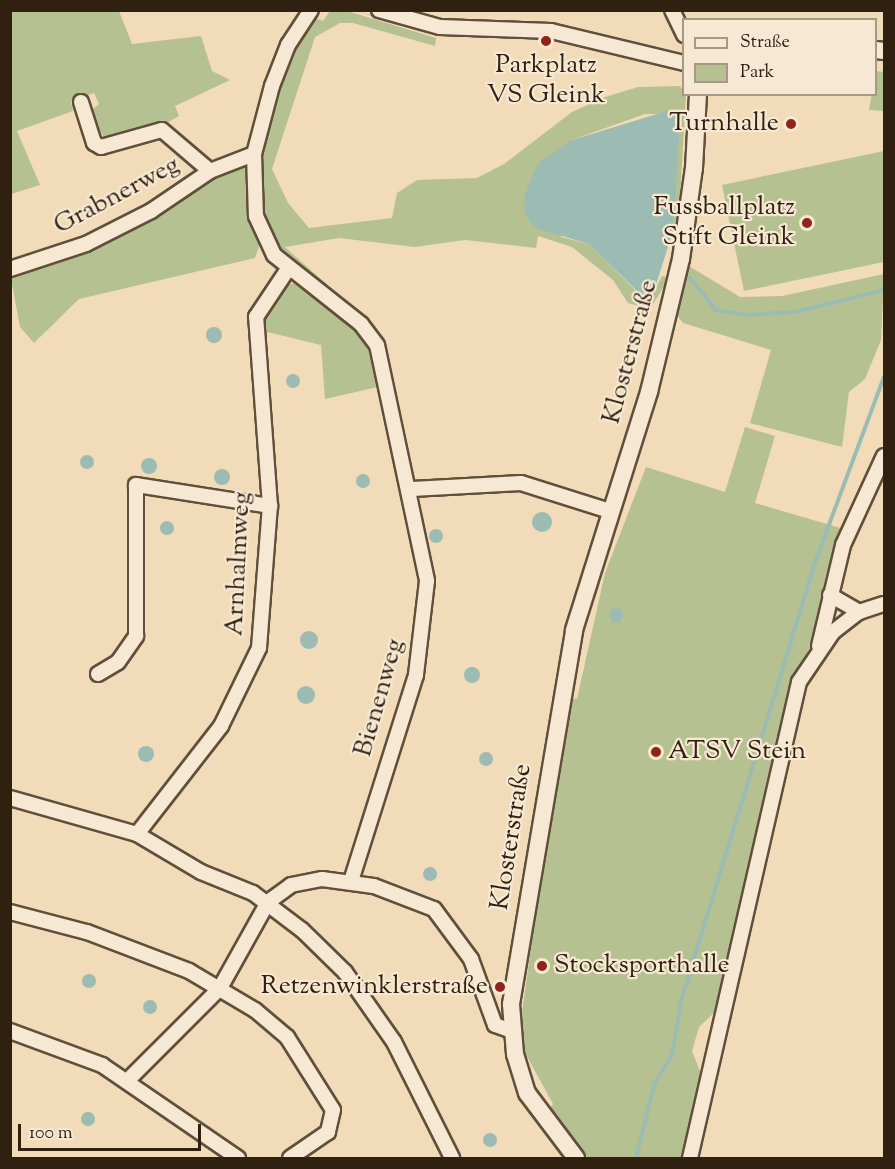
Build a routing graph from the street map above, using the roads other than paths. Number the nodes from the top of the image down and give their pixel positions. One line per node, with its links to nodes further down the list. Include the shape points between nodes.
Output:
1 (311, 10): 8 (street, via 272,86)
2 (379, 10): 5 (street, via 440,27 551,31)
3 (672, 10): 4 (street)
4 (682, 31)
5 (682, 63)
6 (698, 96): 15 (street, Klosterstraße, via 694,168 681,259 654,373)
7 (81, 102): 9 (street, Grabnerweg, via 94,143 102,147 162,130)
8 (254, 154): 9 (street, Grabnerweg); 11 (street, Bienenweg, via 253,198 260,230)
9 (210, 171): 10 (street, Grabnerweg, via 123,226 68,252)
10 (10, 269)
11 (288, 269): 13 (street, Bienenweg, via 354,318 377,345); 14 (street, Arnhalmweg, via 256,317)
12 (885, 456): 16 (street, via 849,530)
13 (412, 489): 15 (street, via 521,483); 23 (street, Bienenweg, via 427,581 421,656)
14 (270, 506): 20 (street, via 136,485 136,636 118,662); 22 (street, Arnhalmweg, via 260,648 247,680 220,726)
15 (610, 511): 28 (street, Klosterstraße, via 569,652 516,971)
16 (830, 595): 18 (street); 19 (street)
17 (885, 604): 18 (street)
18 (859, 612): 19 (street)
19 (819, 646): 34 (street, via 799,682)
20 (98, 674)
21 (10, 798): 22 (street)
22 (137, 834): 24 (street, via 201,872)
23 (351, 881): 24 (street, via 306,881 279,891); 28 (street, via 408,895 434,909 471,959 495,1025)
24 (268, 902): 26 (street); 32 (street, via 330,954 373,1010 414,1075)
25 (10, 912): 26 (street, via 136,949)
26 (220, 987): 29 (street); 31 (street, via 286,1037 333,1110 328,1132)
27 (10, 1031): 29 (street)
28 (512, 1031): 33 (street, Klosterstraße, via 527,1093)
29 (128, 1080): 30 (street)
30 (238, 1158)
31 (290, 1158)
32 (452, 1158)
33 (576, 1158)
34 (690, 1158)

